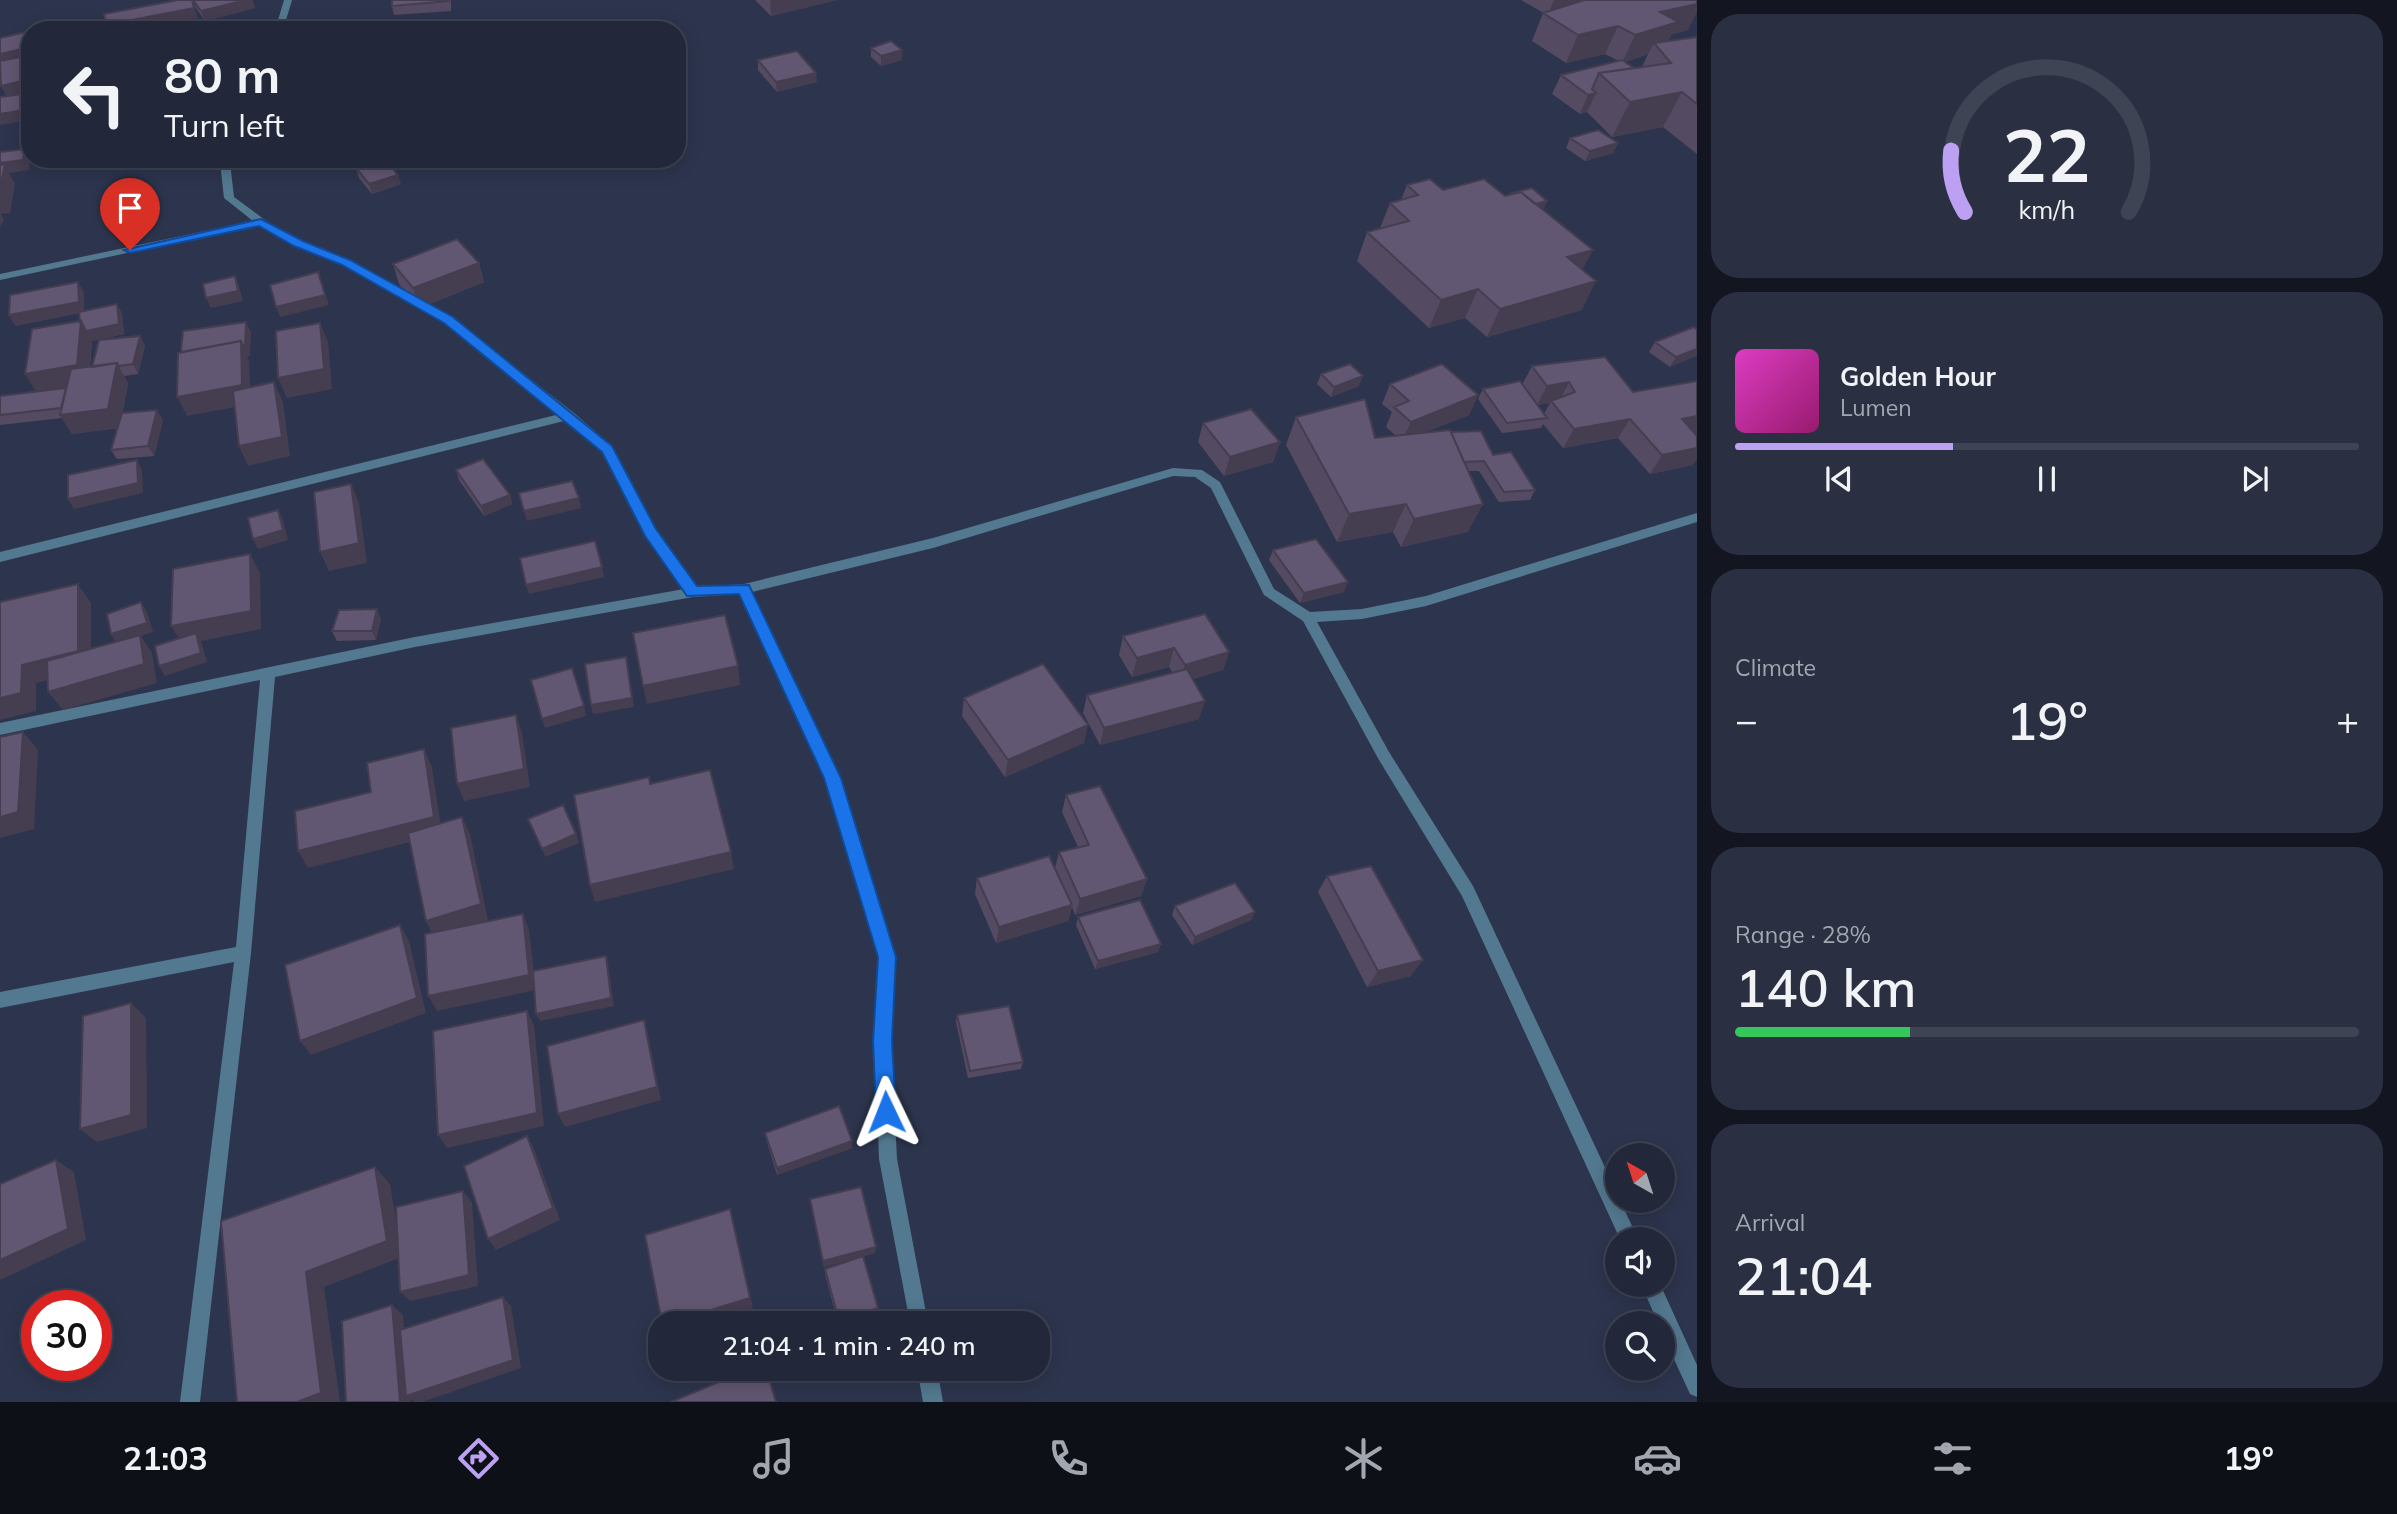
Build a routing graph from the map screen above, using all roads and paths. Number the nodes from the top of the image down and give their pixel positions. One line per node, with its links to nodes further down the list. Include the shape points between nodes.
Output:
1 (288, 0): 2 (street)
2 (282, 21)
3 (227, 168): 4 (street, via 229,198)
4 (261, 222): 5 (street); 6 (street, via 448,320)
5 (0, 277)
6 (570, 416): 8 (street); 10 (street, via 608,449 650,532)
7 (1697, 517): 11 (street, via 1426,601 1362,614)
8 (0, 556)
9 (744, 589): 10 (street); 11 (street, via 933,543 1173,471 1198,473 1216,485 1269,592); 18 (street, via 832,778 887,957 883,1041 888,1159)
10 (693, 592): 12 (street)
11 (1308, 617): 16 (street, via 1384,756 1468,891)
12 (268, 673): 13 (street); 14 (street)
13 (0, 729)
14 (243, 953): 15 (street); 21 (street)
15 (0, 1000)
16 (1623, 1227)
17 (1656, 1297): 20 (street)
18 (917, 1311)
19 (929, 1381): 22 (street)
20 (1697, 1387)
21 (190, 1402)
22 (933, 1402)

